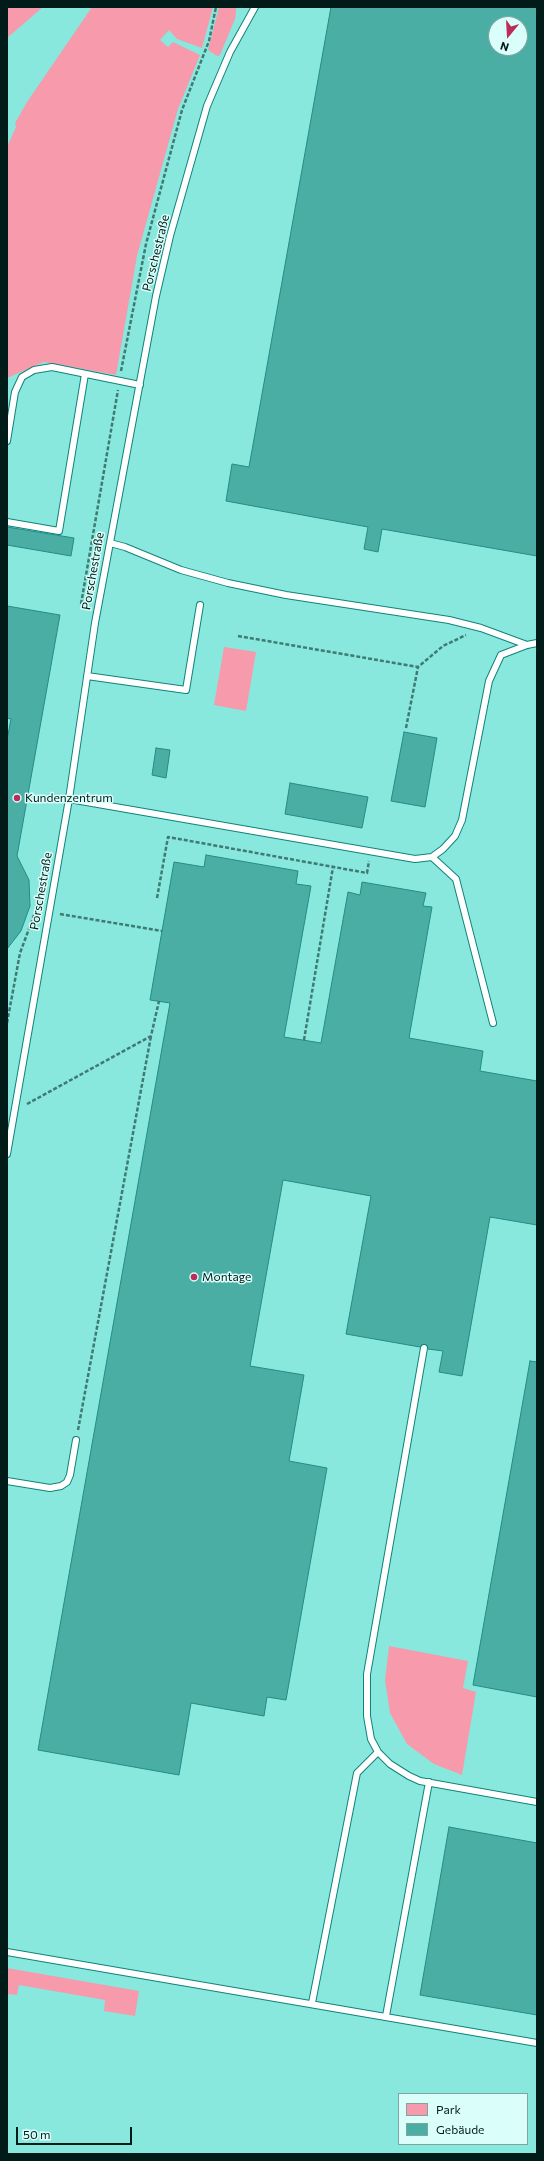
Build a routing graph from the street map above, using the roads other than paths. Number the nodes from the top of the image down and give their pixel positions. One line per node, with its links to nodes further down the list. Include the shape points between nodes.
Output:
1 (255, 7): 3 (lane, Porschestraße, via 230,52 207,106 156,296)
2 (85, 374): 3 (lane); 4 (lane, via 52,367 34,370 22,377 15,392); 5 (lane, via 59,532)
3 (140, 385): 6 (lane, Porschestraße)
4 (7, 441)
5 (7, 522)
6 (110, 543): 9 (lane, via 181,570 228,583 286,595 449,620 481,628); 10 (lane, Porschestraße)
7 (200, 604): 10 (lane, via 186,690)
8 (537, 643): 9 (lane)
9 (527, 645): 12 (lane, via 501,655 489,681 462,820 455,836)
10 (88, 676): 11 (lane, Porschestraße)
11 (68, 799): 12 (lane, via 415,859); 14 (lane, Porschestraße)
12 (432, 857): 13 (lane, via 456,878)
13 (493, 1023)
14 (7, 1154)
15 (424, 1348): 18 (lane, via 367,1674 367,1716 371,1739)
16 (76, 1440): 17 (lane, via 70,1475 67,1482 61,1486 50,1488)
17 (7, 1481)
18 (378, 1752): 19 (lane, via 390,1764 409,1776); 22 (lane, via 357,1773)
19 (429, 1782): 20 (lane); 23 (lane)
20 (537, 1802)
21 (7, 1952): 22 (lane)
22 (312, 2003): 23 (lane)
23 (386, 2016): 24 (lane)
24 (537, 2043)

